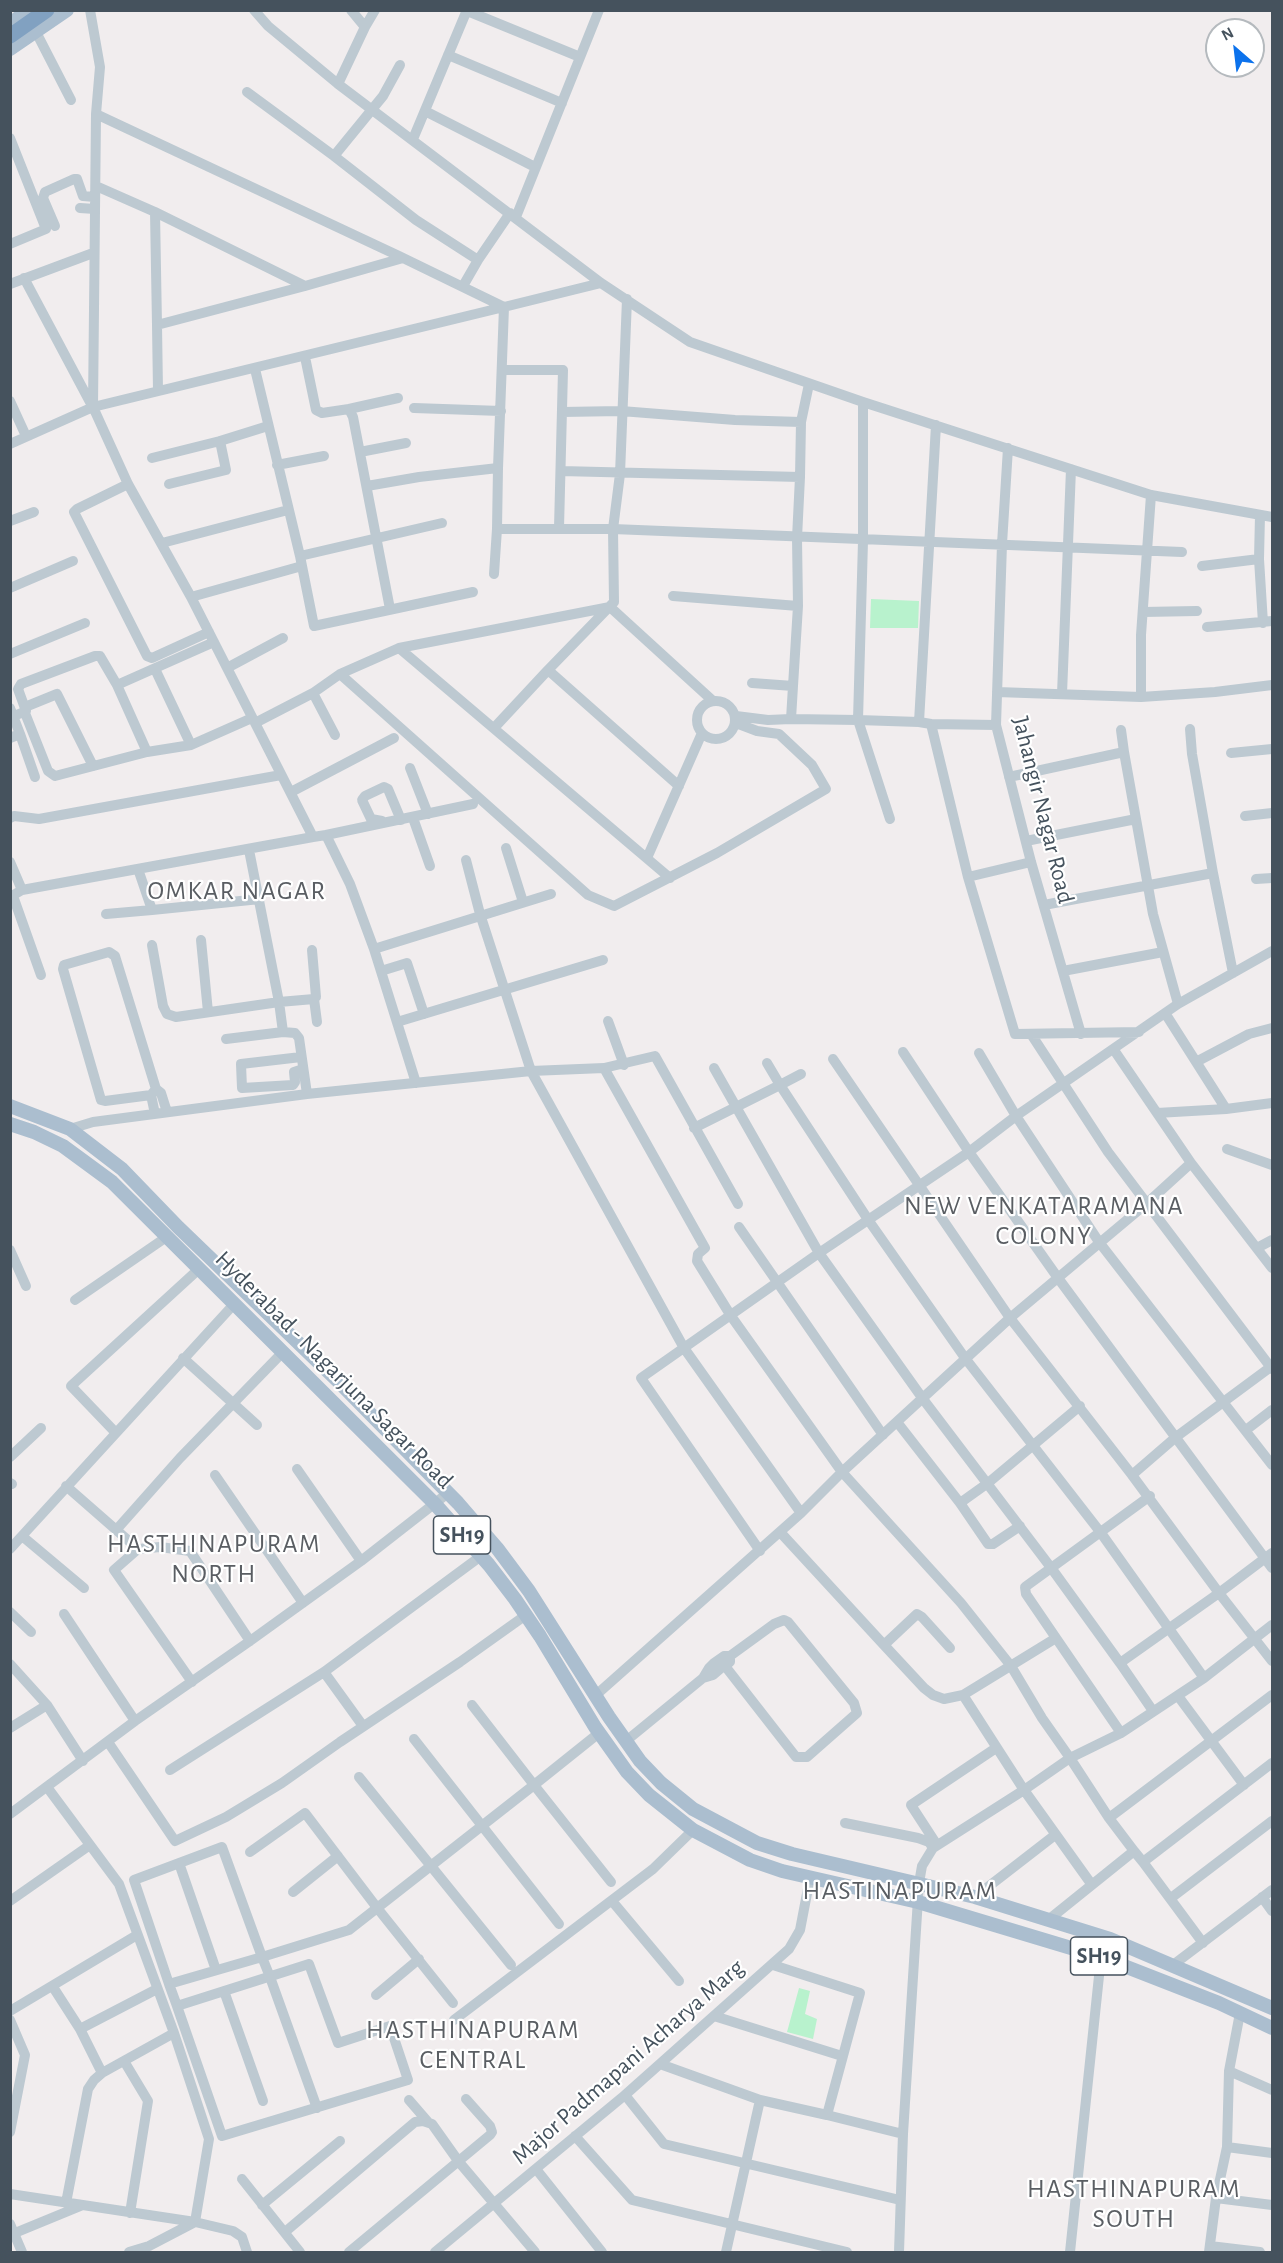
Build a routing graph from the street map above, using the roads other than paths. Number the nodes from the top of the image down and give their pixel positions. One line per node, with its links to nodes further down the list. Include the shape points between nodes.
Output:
1 (29, 10): 10 (main road)
2 (47, 10): 13 (highway)
3 (67, 10): 12 (main road)
4 (90, 10): 24 (street, via 100,67)
5 (254, 10): 18 (street)
6 (351, 10): 11 (street)
7 (375, 10): 11 (street)
8 (599, 10): 16 (street)
9 (466, 11): 15 (street); 16 (street)
10 (10, 24)
11 (365, 27): 18 (street)
12 (36, 32): 14 (main road); 20 (street)
13 (10, 36)
14 (10, 49)
15 (448, 55): 21 (street); 23 (street)
16 (580, 57): 21 (street)
17 (400, 65): 22 (street, via 384,96)
18 (338, 84): 22 (street)
19 (247, 92): 27 (street)
20 (71, 100)
21 (562, 103): 28 (street)
22 (371, 109): 25 (street); 27 (street)
23 (425, 111): 25 (street); 28 (street, via 444,126)
24 (96, 114): 29 (street); 37 (street)
25 (413, 139): 33 (street)
26 (11, 143): 35 (street, via 46,229)
27 (334, 156): 38 (street, via 416,220)
28 (536, 167): 33 (street)
29 (96, 191): 31 (street); 32 (street); 34 (street, via 82,196 74,179 45,192)
30 (80, 208): 31 (street)
31 (95, 208): 36 (street)
32 (155, 212): 42 (street); 46 (street)
33 (513, 215): 38 (street); 40 (street)
34 (55, 226)
35 (10, 244)
36 (93, 253): 39 (street); 55 (street)
37 (403, 258): 42 (street); 43 (street)
38 (478, 260): 43 (street)
39 (24, 278): 41 (street); 55 (street)
40 (601, 283): 44 (street); 45 (street)
41 (10, 284)
42 (305, 286): 46 (street)
43 (463, 286): 45 (street)
44 (627, 299): 50 (street, via 690,342); 59 (street)
45 (504, 307): 47 (street); 49 (street)
46 (157, 325): 51 (street)
47 (305, 357): 48 (street); 57 (street, via 316,410 322,413)
48 (255, 369): 51 (street); 63 (street)
49 (502, 370): 58 (street); 60 (street, via 563,370)
50 (809, 384): 54 (street); 61 (street)
51 (158, 391): 55 (street)
52 (398, 398): 57 (street)
53 (10, 401): 64 (street)
54 (863, 402): 62 (street); 93 (street)
55 (93, 407): 64 (street); 78 (street)
56 (414, 408): 58 (street)
57 (349, 409): 69 (street)
58 (501, 411): 73 (street)
59 (621, 411): 60 (street); 61 (street); 76 (street)
60 (562, 412): 75 (street)
61 (801, 422): 77 (street)
62 (936, 425): 68 (street); 95 (street)
63 (268, 426): 65 (street); 72 (street)
64 (26, 436): 67 (street)
65 (220, 441): 71 (street); 79 (street, via 226,470)
66 (406, 443): 69 (street)
67 (10, 444)
68 (1008, 448): 74 (street); 96 (street, Jahangir Nagar Road)
69 (360, 452): 80 (street)
70 (324, 456): 72 (street)
71 (152, 458)
72 (277, 465): 82 (street)
73 (498, 468): 80 (street); 89 (street)
74 (1071, 469): 81 (street); 97 (street)
75 (561, 471): 76 (street); 88 (street)
76 (620, 474): 77 (street); 90 (street)
77 (800, 477): 92 (street)
78 (128, 484): 94 (street); 117 (street, via 74,512 147,656 152,658)
79 (169, 484)
80 (367, 486): 91 (street)
81 (1151, 495): 84 (street); 98 (street)
82 (288, 510): 94 (street); 102 (street)
83 (34, 512): 86 (street)
84 (1260, 515): 85 (street); 100 (street)
85 (1272, 517)
86 (10, 521)
87 (442, 522): 91 (street)
88 (560, 528): 89 (street); 90 (street)
89 (497, 529): 104 (street)
90 (613, 529): 92 (street); 110 (street, via 614,602)
91 (377, 537): 102 (street); 111 (street)
92 (797, 538): 93 (street); 109 (street)
93 (863, 541): 95 (street); 137 (street)
94 (162, 543): 108 (street)
95 (929, 543): 96 (street); 139 (street)
96 (1002, 544): 97 (street); 129 (street, Jahangir Nagar Road)
97 (1068, 547): 98 (street); 131 (street)
98 (1147, 550): 99 (street); 113 (street)
99 (1182, 552)
100 (1259, 559): 103 (street); 115 (street)
101 (73, 561): 105 (street)
102 (301, 561): 108 (street); 111 (street, via 314,626)
103 (1202, 566)
104 (494, 574)
105 (10, 588)
106 (474, 592): 111 (street)
107 (673, 596): 109 (street)
108 (191, 597): 117 (street)
109 (798, 606): 128 (street)
110 (610, 607): 119 (street); 123 (street); 133 (street)
111 (390, 609)
112 (1197, 611): 113 (street)
113 (1143, 612): 132 (street)
114 (85, 622): 120 (street)
115 (1268, 622): 116 (street)
116 (1207, 627)
117 (212, 637): 121 (street); 122 (street, via 199,649)
118 (283, 638): 121 (street)
119 (399, 648): 124 (street); 142 (street)
120 (10, 654)
121 (228, 668): 138 (street)
122 (155, 669): 126 (street); 149 (street)
123 (548, 670): 142 (street); 159 (street)
124 (340, 674): 130 (street); 184 (street, via 588,895 614,906)
125 (752, 683): 128 (street)
126 (117, 685): 134 (street, via 100,656 95,656 21,684); 151 (street)
127 (1272, 685): 132 (street)
128 (793, 686): 136 (street)
129 (997, 692): 131 (street); 141 (street, Jahangir Nagar Road)
130 (313, 693): 138 (street); 146 (street)
131 (1062, 694): 132 (street)
132 (1141, 697)
133 (713, 701): 135 (street, via 725,702); 145 (street, via 699,711 697,723)
134 (20, 711): 147 (street); 154 (street, via 51,774); 154 (street, via 57,694)
135 (736, 719): 136 (street); 145 (street, via 730,734 719,739); 184 (street, via 757,731 779,734 812,765 826,789)
136 (792, 719): 137 (street)
137 (858, 720): 139 (street); 167 (street)
138 (254, 721): 149 (street); 156 (street)
139 (919, 722): 140 (street)
140 (931, 724): 141 (street); 183 (street)
141 (996, 725): 158 (street, Jahangir Nagar Road)
142 (494, 728): 176 (street)
143 (1190, 729): 182 (street)
144 (1121, 730): 152 (street)
145 (702, 734): 159 (street)
146 (335, 735)
147 (15, 736): 157 (street)
148 (394, 738): 160 (street)
149 (191, 745): 151 (street)
150 (1272, 749): 153 (street)
151 (147, 752): 154 (street)
152 (1124, 752): 158 (street); 168 (street)
153 (1231, 753)
154 (93, 766)
155 (410, 768): 163 (street)
156 (281, 775): 160 (street); 165 (street, via 39,819)
157 (35, 777)
158 (1009, 777): 173 (street, Jahangir Nagar Road)
159 (679, 786): 176 (street)
160 (291, 792): 172 (street)
161 (473, 804): 163 (street)
162 (1272, 813): 164 (street)
163 (428, 814): 166 (street)
164 (1245, 816)
165 (10, 818)
166 (413, 818): 169 (street); 180 (street)
167 (890, 819)
168 (1136, 819): 173 (street); 187 (street)
169 (400, 820): 170 (street); 170 (street, via 384,787 362,800 370,819 381,819)
170 (382, 824): 171 (street)
171 (326, 835): 172 (street); 199 (street, via 350,884)
172 (313, 837): 175 (street)
173 (1026, 841): 179 (street, Jahangir Nagar Road)
174 (506, 848): 191 (street)
175 (249, 849): 181 (street); 190 (street)
176 (647, 858): 184 (street)
177 (466, 860): 195 (street)
178 (10, 862): 188 (street)
179 (1031, 862): 183 (street); 192 (street, Jahangir Nagar Road)
180 (430, 866)
181 (138, 869): 188 (street); 193 (street)
182 (1213, 873): 187 (street); 205 (street)
183 (968, 877): 221 (street, via 1015,1034)
184 (670, 878)
185 (1272, 878): 186 (street)
186 (1256, 879)
187 (1148, 886): 192 (street); 201 (street)
188 (15, 894): 206 (street)
189 (551, 894): 191 (street)
190 (260, 899): 193 (street); 209 (street)
191 (523, 902): 195 (street)
192 (1044, 905): 204 (street, Jahangir Nagar Road)
193 (152, 910): 194 (street)
194 (106, 914)
195 (480, 915): 199 (street); 207 (street)
196 (201, 940): 212 (street)
197 (152, 945): 212 (street, via 167,1014 176,1017)
198 (312, 950): 208 (street)
199 (374, 950): 203 (street)
200 (1272, 951): 205 (street)
201 (1163, 952): 204 (street); 211 (street)
202 (603, 960): 207 (street)
203 (384, 970): 210 (street); 214 (street, via 407,963); 217 (street)
204 (1063, 971): 222 (street, Jahangir Nagar Road)
205 (1233, 973): 211 (street)
206 (41, 975)
207 (506, 990): 214 (street); 235 (street)
208 (314, 999): 209 (street); 216 (street)
209 (279, 1002): 212 (street); 219 (street)
210 (397, 1002)
211 (1178, 1004): 213 (street)
212 (208, 1012)
213 (1165, 1013): 220 (street); 229 (street)
214 (424, 1014): 217 (street)
215 (608, 1021): 231 (street)
216 (317, 1022)
217 (397, 1022): 237 (street)
218 (1272, 1028): 229 (street, via 1249,1034)
219 (283, 1032): 223 (street); 227 (street, via 297,1035)
220 (1139, 1032): 222 (street); 224 (street)
221 (1031, 1034): 222 (street); 238 (street)
222 (1081, 1034)
223 (226, 1039)
224 (1114, 1050): 238 (street); 247 (street)
225 (903, 1052): 254 (street)
226 (979, 1053): 249 (street)
227 (301, 1057): 234 (street); 234 (street, via 241,1064 242,1089 293,1084 294,1072)
228 (833, 1059): 257 (street)
229 (1196, 1062): 245 (street)
230 (767, 1063): 239 (street)
231 (624, 1065): 232 (street); 251 (street, via 657,1057)
232 (604, 1068): 235 (street); 275 (street, via 705,1248 697,1261)
233 (714, 1068): 244 (street)
234 (303, 1070): 241 (street)
235 (531, 1071): 237 (street); 277 (street)
236 (801, 1074): 239 (street)
237 (416, 1083): 241 (street)
238 (1062, 1084): 249 (street); 259 (street)
239 (780, 1085): 244 (street); 260 (street)
240 (153, 1092): 240 (street, via 115,956 109,952 66,964 63,969 101,1100); 246 (street, via 162,1093); 248 (street)
241 (307, 1094): 246 (street)
242 (1272, 1103): 245 (street)
243 (10, 1106): 252 (main road, Hyderabad - Nagarjuna Sagar Road / SH19)
244 (735, 1106): 251 (street); 267 (street)
245 (1226, 1109): 247 (street)
246 (167, 1112): 248 (street)
247 (1157, 1113): 255 (street)
248 (155, 1114): 252 (street)
249 (1016, 1116): 254 (street); 264 (street)
250 (14, 1128): 262 (main road, Hyderabad - Nagarjuna Sagar Road / SH19, via 63,1146 80,1157)
251 (694, 1128): 258 (street)
252 (70, 1129): 303 (main road, Hyderabad - Nagarjuna Sagar Road / SH19, via 122,1169)
253 (1227, 1149): 256 (street)
254 (969, 1152): 257 (street); 270 (street)
255 (1191, 1163): 259 (street); 265 (street)
256 (1272, 1165)
257 (918, 1186): 260 (street); 276 (street)
258 (738, 1204)
259 (1146, 1204): 264 (street); 281 (street)
260 (869, 1221): 267 (street); 280 (street)
261 (739, 1227): 271 (street)
262 (168, 1236): 268 (main road, Hyderabad - Nagarjuna Sagar Road / SH19); 273 (street)
263 (1272, 1240): 265 (street)
264 (1100, 1242): 270 (street); 284 (street)
265 (1257, 1248): 269 (street)
266 (10, 1250): 272 (street)
267 (819, 1253): 271 (street); 282 (street)
268 (200, 1268): 274 (main road, Hyderabad - Nagarjuna Sagar Road / SH19); 291 (street, via 71,1386)
269 (1272, 1268)
270 (1058, 1278): 276 (street); 293 (street)
271 (778, 1283): 275 (street); 292 (street)
272 (26, 1286)
273 (75, 1300)
274 (235, 1303): 278 (main road, Hyderabad - Nagarjuna Sagar Road / SH19); 279 (street)
275 (731, 1316): 277 (street); 298 (street)
276 (1010, 1318): 280 (street); 285 (street)
277 (684, 1348): 307 (street); 315 (street, via 641,1378)
278 (282, 1353): 283 (street); 306 (main road, Hyderabad - Nagarjuna Sagar Road / SH19)
279 (183, 1358): 283 (street); 291 (street)
280 (965, 1358): 282 (street); 294 (street)
281 (1272, 1367): 284 (street)
282 (922, 1399): 287 (street); 301 (street)
283 (232, 1402): 288 (street); 309 (street)
284 (1224, 1402): 290 (street); 293 (street)
285 (1080, 1406): 294 (street); 300 (street)
286 (1272, 1410): 290 (street)
287 (897, 1422): 292 (street); 305 (street)
288 (257, 1425)
289 (41, 1428): 295 (street)
290 (1246, 1430): 296 (street)
291 (116, 1433): 302 (street)
292 (883, 1435): 298 (street)
293 (1176, 1437): 300 (street); 317 (street)
294 (1033, 1444): 301 (street); 311 (street)
295 (10, 1457)
296 (1272, 1466)
297 (297, 1469): 318 (street)
298 (842, 1472): 307 (street); 339 (street, via 961,1603)
299 (215, 1475): 323 (street)
300 (1132, 1475): 304 (street)
301 (987, 1483): 305 (street); 308 (street)
302 (66, 1486): 309 (street); 312 (street)
303 (448, 1493): 306 (street); 343 (main road, Hyderabad - Nagarjuna Sagar Road / SH19, via 529,1591)
304 (1150, 1496): 311 (street); 322 (street)
305 (960, 1503): 308 (street, via 988,1544)
306 (435, 1504): 316 (main road, Hyderabad - Nagarjuna Sagar Road / SH19); 318 (street)
307 (801, 1514): 310 (street)
308 (1020, 1526): 320 (street)
309 (117, 1529): 314 (street)
310 (780, 1532): 315 (street); 333 (street)
311 (1101, 1533): 320 (street); 328 (street)
312 (22, 1536): 313 (street); 321 (street)
313 (10, 1548)
314 (138, 1550): 332 (street, via 160,1546 190,1551); 342 (street, via 114,1570)
315 (760, 1551): 343 (street)
316 (481, 1556): 326 (main road, Hyderabad - Nagarjuna Sagar Road / SH19); 340 (street)
317 (1269, 1556): 319 (street); 322 (street)
318 (361, 1560): 323 (street)
319 (1272, 1568)
320 (1052, 1569): 330 (street, via 1024,1590); 337 (street)
321 (84, 1588)
322 (1219, 1593): 328 (street); 331 (street)
323 (303, 1603): 332 (street)
324 (10, 1612): 329 (street)
325 (64, 1614): 350 (street)
326 (526, 1615): 351 (street); 353 (main road, Hyderabad - Nagarjuna Sagar Road / SH19)
327 (1272, 1625): 331 (street)
328 (1171, 1629): 337 (street); 341 (street)
329 (31, 1632)
330 (1056, 1638): 339 (street); 354 (street)
331 (1254, 1639): 336 (street); 341 (street)
332 (250, 1641): 342 (street)
333 (884, 1645): 334 (street, via 917,1614); 344 (street, via 933,1695 944,1699)
334 (950, 1648)
335 (728, 1661): 335 (street, via 784,1620 854,1703 857,1713 807,1757 796,1757); 356 (street)
336 (1272, 1661)
337 (1120, 1663): 349 (street)
338 (10, 1664): 348 (street)
339 (1011, 1666): 344 (street); 360 (street)
340 (324, 1672): 351 (street); 363 (street)
341 (1204, 1678): 346 (street)
342 (192, 1682): 350 (street)
343 (596, 1695): 356 (main road, Hyderabad - Nagarjuna Sagar Road / SH19)
344 (963, 1695): 359 (street)
345 (1272, 1695): 357 (street)
346 (1178, 1696): 349 (street); 357 (street)
347 (472, 1705): 365 (street)
348 (47, 1706): 352 (street); 361 (street)
349 (1153, 1711): 354 (street)
350 (135, 1721): 358 (street)
351 (363, 1726): 358 (street, via 282,1783 226,1817 175,1841)
352 (10, 1728)
353 (599, 1733): 365 (street); 374 (main road, Hyderabad - Nagarjuna Sagar Road / SH19, via 649,1796)
354 (1121, 1734): 360 (street)
355 (414, 1739): 373 (street)
356 (626, 1741): 386 (main road, Hyderabad - Nagarjuna Sagar Road / SH19, via 661,1783 693,1809 757,1843)
357 (1211, 1741): 366 (street); 370 (street)
358 (108, 1742): 361 (street)
359 (996, 1748): 368 (street); 377 (street, via 911,1804)
360 (1070, 1758): 368 (street); 370 (street)
361 (83, 1761): 367 (street)
362 (1272, 1763): 366 (street)
363 (170, 1770)
364 (359, 1777): 383 (street)
365 (534, 1785): 373 (street); 385 (street)
366 (1244, 1785): 381 (street)
367 (47, 1787): 369 (street); 376 (street)
368 (1024, 1790): 375 (street); 377 (street)
369 (10, 1814)
370 (1109, 1818): 378 (street)
371 (1272, 1821): 392 (street)
372 (845, 1823): 377 (street, via 918,1838)
373 (482, 1825): 383 (street); 399 (street)
374 (693, 1830): 384 (main road, Hyderabad - Nagarjuna Sagar Road / SH19, via 750,1860); 394 (street)
375 (1054, 1835): 387 (street); 390 (street)
376 (90, 1845): 393 (street); 400 (street, via 118,1884)
377 (935, 1846): 386 (street, via 922,1866)
378 (1134, 1851): 381 (street); 387 (street)
379 (250, 1852): 380 (street, via 305,1813)
380 (338, 1856): 389 (street); 396 (street)
381 (1143, 1862): 392 (street)
382 (178, 1863): 402 (street, via 222,1847); 408 (street); 411 (street, via 134,1880)
383 (432, 1865): 396 (street); 405 (street)
384 (810, 1878): 395 (main road, Hyderabad - Nagarjuna Sagar Road / SH19); 406 (street, Major Padmapani Acharya Marg, via 800,1930)
385 (611, 1882)
386 (919, 1883): 390 (main road, Hyderabad - Nagarjuna Sagar Road / SH19); 395 (street)
387 (1092, 1885): 398 (street)
388 (1272, 1890): 391 (street)
389 (293, 1892)
390 (975, 1897): 398 (main road, Hyderabad - Nagarjuna Sagar Road / SH19)
391 (1262, 1897): 397 (street); 401 (street)
392 (1171, 1898): 401 (street)
393 (10, 1900)
394 (612, 1901): 410 (street); 423 (street)
395 (918, 1902): 403 (main road, Hyderabad - Nagarjuna Sagar Road / SH19); 442 (street)
396 (378, 1909): 402 (street, via 349,1930); 404 (street)
397 (1272, 1911)
398 (1047, 1921): 407 (main road, Hyderabad - Nagarjuna Sagar Road / SH19, via 1110,1939)
399 (559, 1924)
400 (137, 1935): 412 (street); 413 (street)
401 (1203, 1942): 407 (street)
402 (262, 1957): 408 (street); 409 (street)
403 (1101, 1957): 420 (main road, Hyderabad - Nagarjuna Sagar Road / SH19); 477 (street)
404 (419, 1959): 415 (street); 416 (street)
405 (511, 1965)
406 (773, 1965): 421 (street, Major Padmapani Acharya Marg); 427 (street, via 860,1993)
407 (1173, 1965): 418 (main road, Hyderabad - Nagarjuna Sagar Road / SH19)
408 (216, 1970): 411 (street)
409 (270, 1977): 414 (street); 438 (street); 438 (street, via 309,1964 338,2043 390,2026 408,2080)
410 (679, 1981)
411 (169, 1984): 417 (street)
412 (53, 1987): 419 (street); 425 (street)
413 (157, 1989): 425 (street); 426 (street)
414 (225, 1991): 417 (street); 437 (street)
415 (376, 1995)
416 (453, 2003)
417 (177, 2006): 438 (street, via 222,2136)
418 (1272, 2008)
419 (10, 2011)
420 (1240, 2013): 424 (main road, Hyderabad - Nagarjuna Sagar Road / SH19); 430 (street)
421 (714, 2016): 427 (street); 429 (street, Major Padmapani Acharya Marg)
422 (10, 2020): 441 (street, via 25,2055)
423 (453, 2020)
424 (1272, 2028)
425 (80, 2029): 431 (street)
426 (174, 2032): 428 (street); 460 (street, via 209,2139)
427 (842, 2056): 439 (street)
428 (124, 2061): 431 (street); 459 (street, via 148,2101)
429 (660, 2064): 433 (street, Major Padmapani Acharya Marg); 436 (street)
430 (1229, 2071): 432 (street); 445 (street)
431 (102, 2073): 454 (street, via 88,2089)
432 (1272, 2090)
433 (625, 2095): 443 (street, Major Padmapani Acharya Marg); 448 (street, via 664,2144)
434 (466, 2099): 447 (street, via 492,2132)
435 (409, 2100): 440 (street)
436 (760, 2100): 439 (street); 448 (street)
437 (263, 2101)
438 (318, 2108)
439 (827, 2115): 442 (street)
440 (428, 2122): 447 (street); 463 (street, via 415,2122)
441 (10, 2132)
442 (903, 2134): 453 (street)
443 (575, 2136): 449 (street, Major Padmapani Acharya Marg); 461 (street, via 632,2200)
444 (340, 2141): 456 (street)
445 (1227, 2147): 446 (street); 452 (street)
446 (1272, 2153)
447 (459, 2162): 457 (street); 471 (street)
448 (746, 2163): 453 (street); 461 (street)
449 (536, 2169): 457 (street, Major Padmapani Acharya Marg); 473 (street)
450 (242, 2179): 456 (street)
451 (10, 2194): 454 (street)
452 (1216, 2198): 458 (street); 465 (street)
453 (900, 2200): 476 (street)
454 (66, 2203): 455 (street)
455 (83, 2205): 459 (street); 462 (street)
456 (262, 2205): 463 (street)
457 (493, 2205): 466 (street); 472 (street, Major Padmapani Acharya Marg)
458 (1272, 2205)
459 (130, 2213): 460 (street)
460 (195, 2222): 464 (street); 469 (street, via 233,2231 242,2237)
461 (732, 2225): 474 (street); 475 (street)
462 (12, 2231): 467 (street)
463 (285, 2232): 470 (street)
464 (150, 2249): 468 (street)
465 (1209, 2249): 478 (street)
466 (532, 2251)
467 (22, 2253)
468 (129, 2253)
469 (247, 2253)
470 (300, 2253)
471 (349, 2253)
472 (435, 2253)
473 (602, 2253)
474 (726, 2253)
475 (847, 2253)
476 (899, 2253)
477 (1070, 2253)
478 (1260, 2253)

